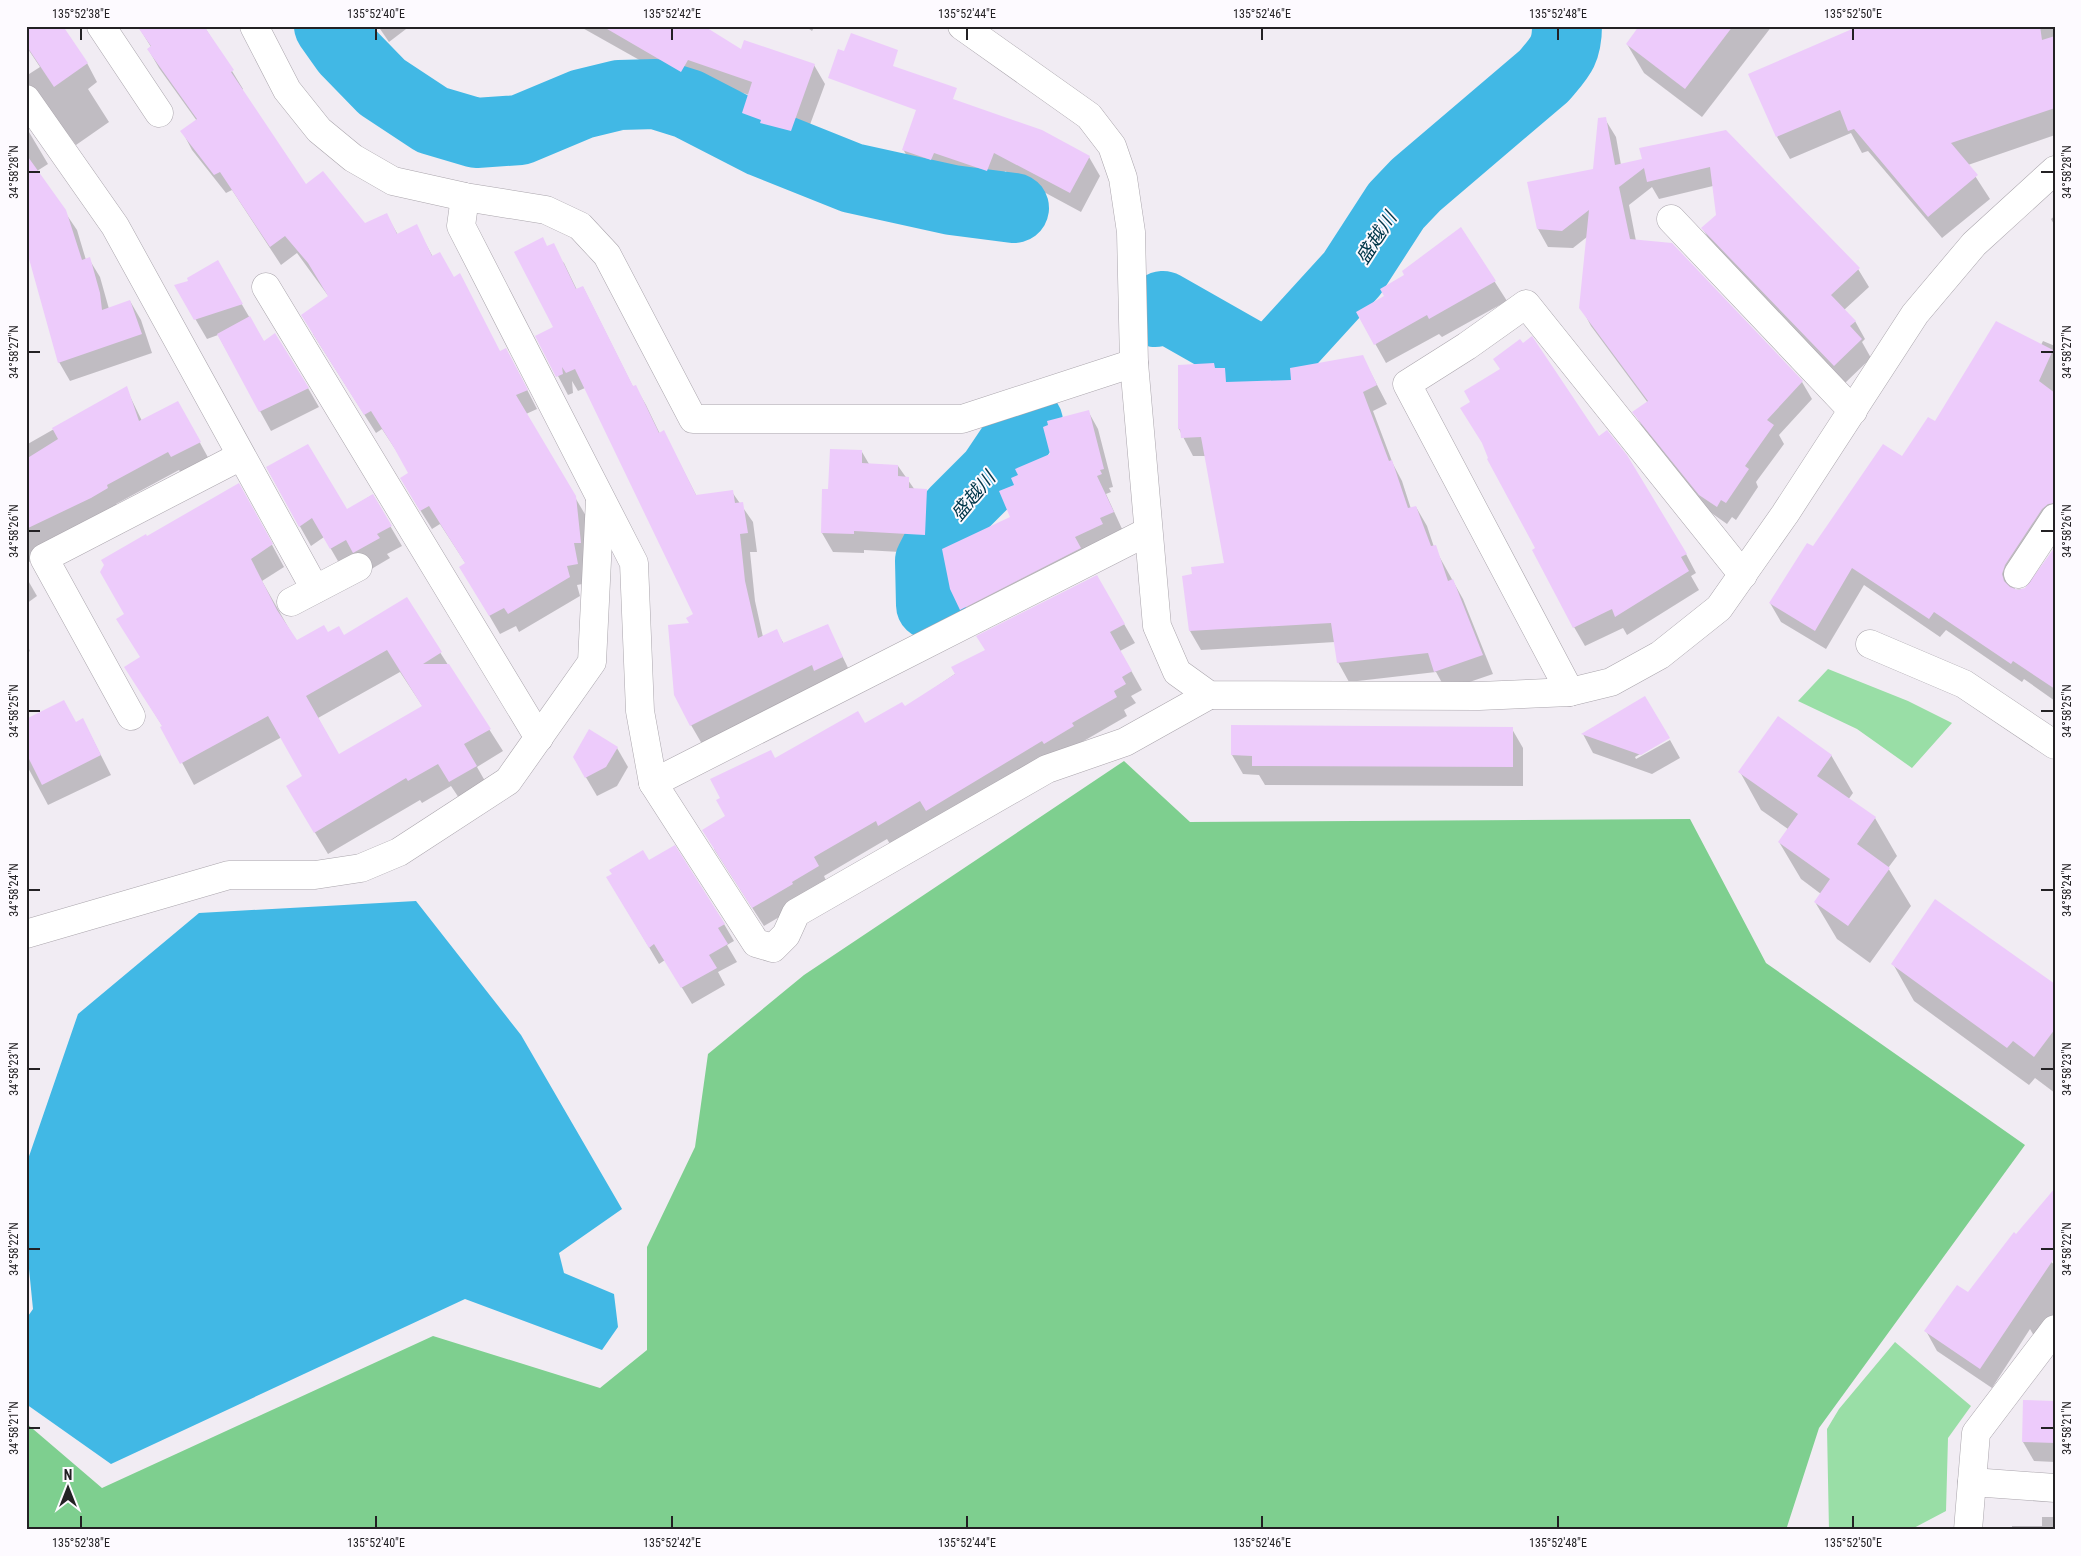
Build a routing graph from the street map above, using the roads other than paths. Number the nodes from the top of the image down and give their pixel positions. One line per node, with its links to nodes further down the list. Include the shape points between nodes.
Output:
1 (101, 26): 5 (street)
2 (254, 26): 7 (street, via 287,90 319,130 353,158 393,180)
3 (962, 26): 10 (street, via 1089,116 1112,146 1123,178 1131,232)
4 (26, 99): 12 (street, via 115,226)
5 (159, 113)
6 (2055, 170): 11 (street, via 1974,244 1915,314)
7 (465, 197): 10 (street, via 546,210 580,226 607,255 693,420 962,420); 13 (street, via 461,226)
8 (1671, 219): 11 (street)
9 (266, 287): 25 (street)
10 (1134, 363): 15 (street)
11 (1853, 411): 18 (street)
12 (242, 456): 19 (street); 24 (street, via 44,558)
13 (600, 498): 25 (street, via 592,662); 27 (street, via 634,563 640,711)
14 (2055, 518): 17 (street)
15 (1147, 532): 23 (street, via 1157,626 1177,672); 27 (street)
16 (358, 567): 19 (street)
17 (2018, 574)
18 (1742, 575): 22 (street, via 1719,608 1660,655 1611,682); 22 (street, via 1526,304 1407,384)
19 (315, 589): 20 (street)
20 (292, 602)
21 (1870, 644): 26 (street, via 1964,684)
22 (1570, 692): 23 (street, via 1480,696)
23 (1209, 694): 27 (street, via 1126,742 1047,770 796,913 786,935 773,948 756,943)
24 (131, 716)
25 (539, 738): 28 (street, via 508,781 399,852 361,868 315,875 229,875)
26 (2055, 745)
27 (653, 783)
28 (26, 934)
29 (2055, 1329): 30 (street, via 1976,1433)
30 (1972, 1482): 31 (street); 32 (street)
31 (2055, 1488)
32 (1968, 1530)

